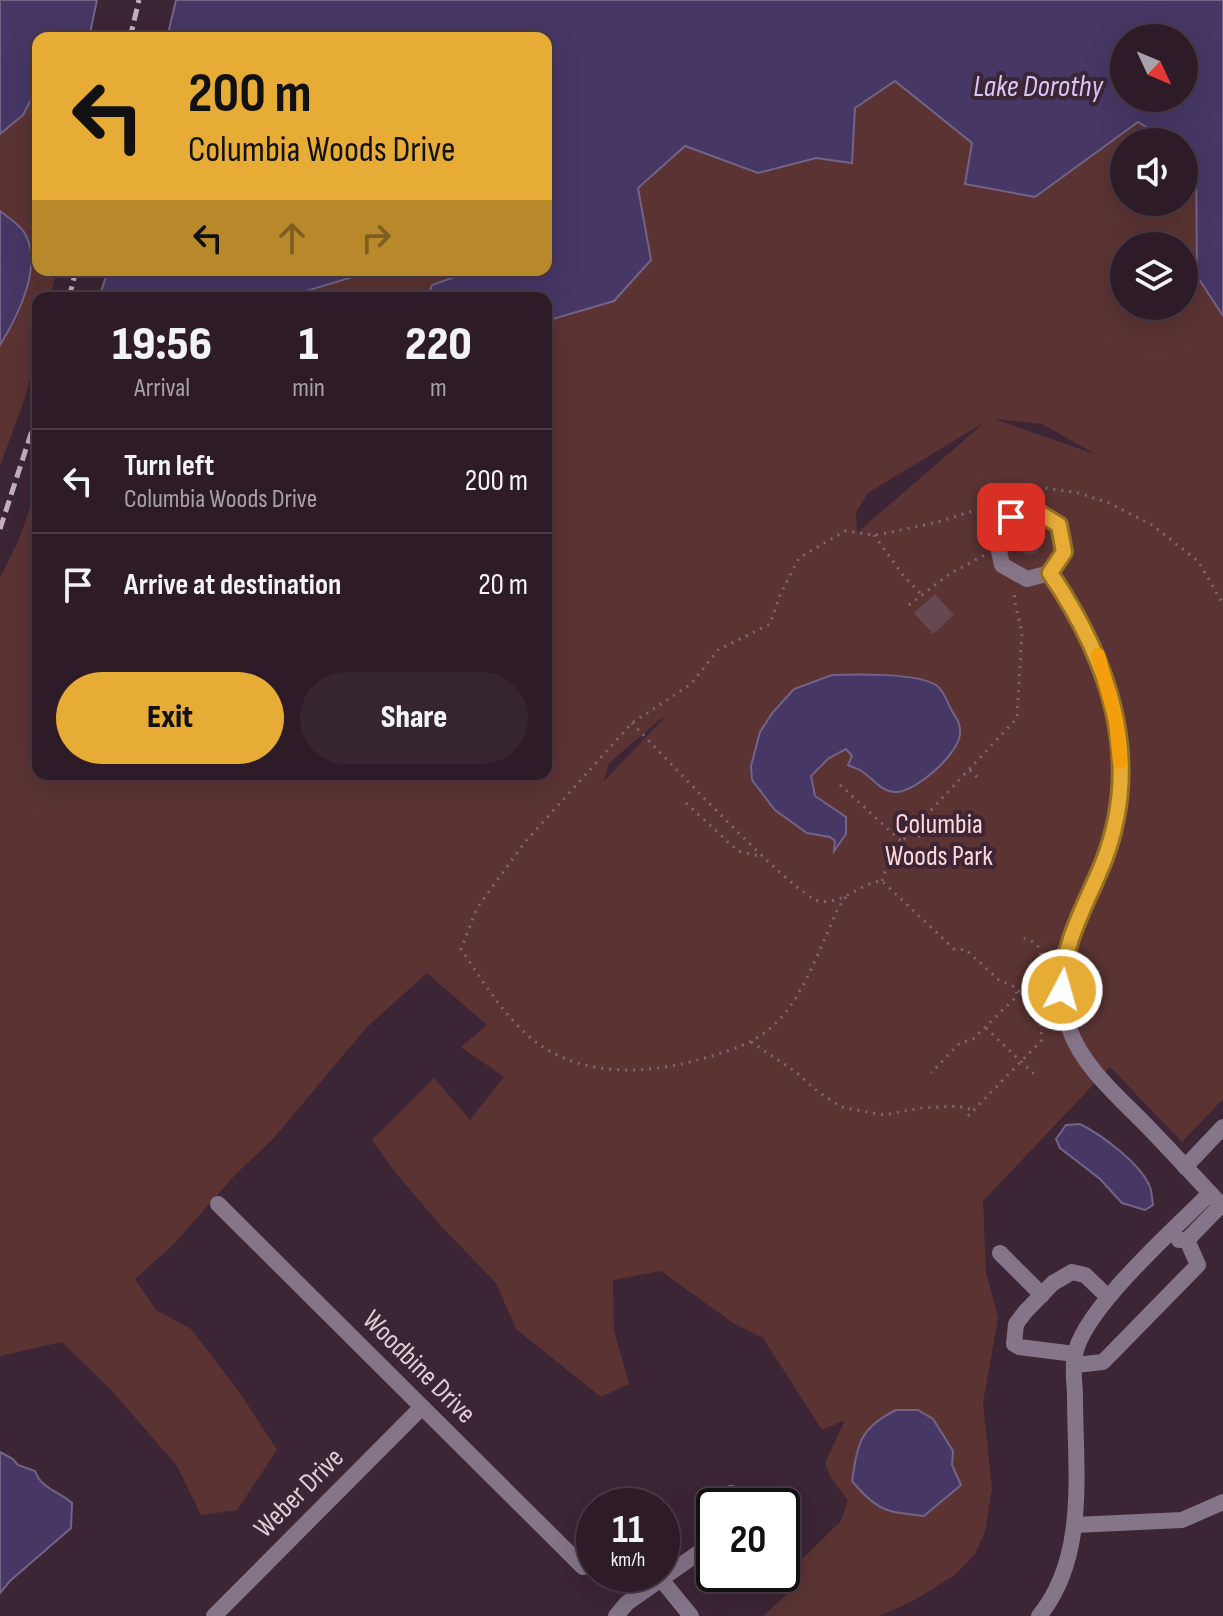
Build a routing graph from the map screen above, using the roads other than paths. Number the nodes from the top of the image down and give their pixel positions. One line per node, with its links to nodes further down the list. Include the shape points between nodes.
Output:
1 (1050, 573): 1 (street, via 1064,552 1059,525 1036,511 1011,517 997,542 1002,565 1027,579); 3 (street, via 1098,656 1119,746 1113,829 1066,952 1062,990 1068,1025 1084,1059)
2 (1223, 1127): 3 (street)
3 (1185, 1167): 4 (street)
4 (1218, 1201): 6 (street); 7 (street)
5 (218, 1204): 12 (street, Woodbine Drive)
6 (1165, 1239): 7 (street); 10 (street)
7 (1187, 1240): 11 (street, via 1198,1265 1103,1362)
8 (1000, 1253): 9 (street)
9 (1042, 1295): 10 (street, via 1062,1276 1078,1272); 11 (street, via 1016,1324 1014,1344)
10 (1108, 1297): 11 (street, via 1096,1309)
11 (1075, 1360): 14 (street)
12 (422, 1407): 15 (street, Woodbine Drive); 18 (street, Weber Drive)
13 (1223, 1502): 14 (street, via 1182,1520)
14 (1075, 1525): 21 (street, via 1059,1585)
15 (576, 1560)
16 (642, 1592): 19 (street)
17 (671, 1592): 20 (street)
18 (214, 1616)
19 (616, 1616)
20 (691, 1616)
21 (1039, 1616)

